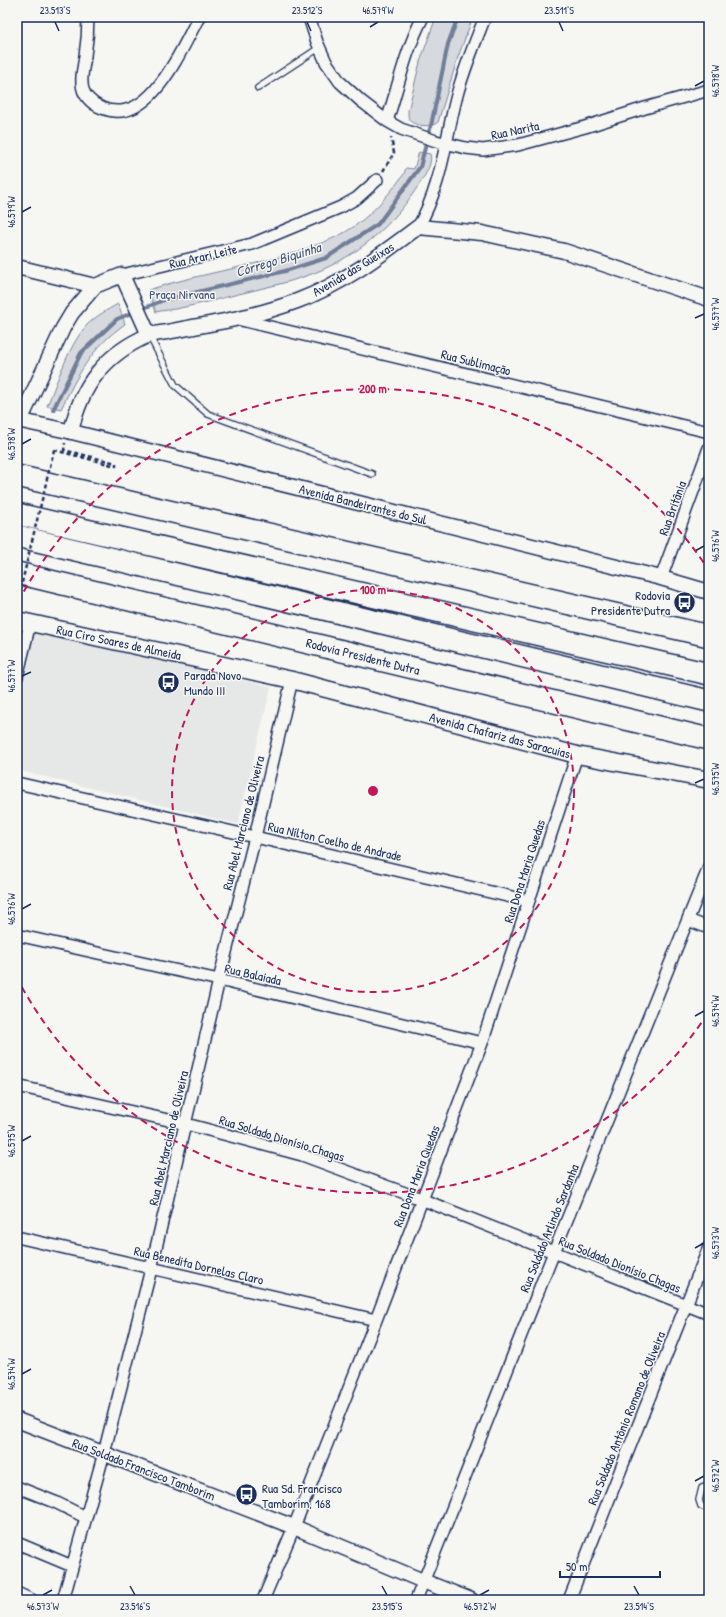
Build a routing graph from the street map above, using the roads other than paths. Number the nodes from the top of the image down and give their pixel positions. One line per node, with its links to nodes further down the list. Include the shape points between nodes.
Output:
1 (88, 17): 2 (street, via 83,89 89,100 109,111 125,110 154,92)
2 (199, 17)
3 (309, 17): 6 (street, Rua Narita)
4 (423, 17): 9 (street, via 411,45)
5 (485, 17): 10 (street, Avenida das Gueixas)
6 (320, 48): 7 (lane); 9 (street, Rua Narita, via 340,82)
7 (258, 88)
8 (709, 90): 10 (street, Rua Narita, via 518,145 483,150)
9 (387, 122): 10 (street, Rua Narita)
10 (441, 143): 12 (street, Avenida das Gueixas, via 439,180)
11 (377, 180): 14 (street, Rua Arari Leite, via 357,198 341,207 252,244)
12 (418, 227): 16 (street, via 482,234 564,251); 17 (street, Avenida das Gueixas, via 364,266 321,291 283,306)
13 (17, 267): 15 (street)
14 (122, 276): 15 (street, Rua Arari Leite); 18 (street)
15 (95, 286): 19 (street, via 63,328)
16 (709, 299)
17 (236, 319): 18 (street, Avenida das Gueixas); 21 (street, Rua Sublimação)
18 (146, 329): 20 (street, Avenida das Gueixas, via 98,371 79,404); 23 (lane, via 175,385 208,414)
19 (19, 421): 20 (street, Avenida Bandeirantes do Sul)
20 (71, 432): 28 (street, Avenida Bandeirantes do Sul)
21 (709, 432)
22 (709, 448): 28 (street, Rua Britânia)
23 (372, 474)
24 (17, 476): 31 (highway)
25 (17, 514): 32 (highway)
26 (17, 536): 35 (highway)
27 (17, 573): 36 (highway, Rodovia Presidente Dutra)
28 (661, 578): 29 (street, Avenida Bandeirantes do Sul)
29 (709, 592)
30 (24, 621): 33 (street); 34 (main road, Rua Ciro Soares de Almeida)
31 (709, 636)
32 (709, 674)
33 (17, 677)
34 (292, 680): 37 (main road, Avenida Chafariz das Saracuias); 40 (street, Rua Abel Marciano de Oliveira)
35 (709, 701)
36 (709, 739)
37 (577, 755): 38 (main road, Avenida Chafariz das Saracuias); 42 (street, Rua Dona Maria Quedas)
38 (709, 780)
39 (17, 783): 40 (street, Rua Nílton Coelho de Andrade)
40 (255, 837): 42 (street, Rua Nílton Coelho de Andrade); 46 (street, Rua Abel Marciano de Oliveira)
41 (709, 867): 43 (street, Rua Soldado Arlindo Sardanha)
42 (529, 902): 47 (street, Rua Dona Maria Quedas)
43 (688, 920): 44 (street); 53 (street, Rua Soldado Arlindo Sardanha)
44 (709, 928)
45 (17, 935): 46 (street, Rua Balaiada)
46 (219, 980): 47 (street, Rua Balaiada); 49 (street, Rua Abel Marciano de Oliveira)
47 (482, 1043): 50 (street, Rua Dona Maria Quedas)
48 (17, 1086): 49 (street, Rua Soldado Dionísio Chagas)
49 (186, 1124): 50 (street, Rua Soldado Dionísio Chagas, via 302,1155); 54 (street, Rua Abel Marciano de Oliveira)
50 (422, 1199): 53 (street, Rua Soldado Dionísio Chagas); 57 (street, Rua Dona Maria Quedas)
51 (17, 1237): 54 (street, Rua Benedita Dornelas Claro)
52 (709, 1247): 55 (street, Rua Soldado Antônio Romano de Oliveira)
53 (554, 1252): 55 (street, Rua Soldado Dionísio Chagas); 67 (street, Rua Soldado Arlindo Sardanha)
54 (151, 1269): 57 (street, Rua Benedita Dornelas Claro); 59 (street, Rua Abel Marciano de Oliveira)
55 (686, 1306): 56 (street, Rua Soldado Dionísio Chagas); 74 (street, Rua Soldado Antônio Romano de Oliveira)
56 (709, 1314)
57 (376, 1320): 64 (street, Rua Dona Maria Quedas)
58 (17, 1420): 59 (street, Rua Soldado Francisco Tamborim)
59 (104, 1453): 63 (street, Rua Abel Marciano de Oliveira); 64 (street, Rua Soldado Francisco Tamborim)
60 (17, 1487): 63 (street)
61 (709, 1487): 62 (lane, via 702,1488 699,1500 701,1506)
62 (709, 1509)
63 (85, 1517): 66 (street, Rua Abel Marciano de Oliveira)
64 (294, 1527): 67 (street, Rua Soldado Francisco Tamborim); 71 (street, Rua Dona Maria Quedas)
65 (17, 1542): 66 (street)
66 (72, 1566): 70 (street, Rua Abel Marciano de Oliveira)
67 (423, 1582): 72 (street, Rua Soldado Arlindo Sardanha); 73 (street, Rua Soldado Francisco Tamborim)
68 (17, 1593): 69 (street)
69 (32, 1600)
70 (62, 1600)
71 (263, 1600)
72 (416, 1600)
73 (471, 1600)
74 (569, 1600)

